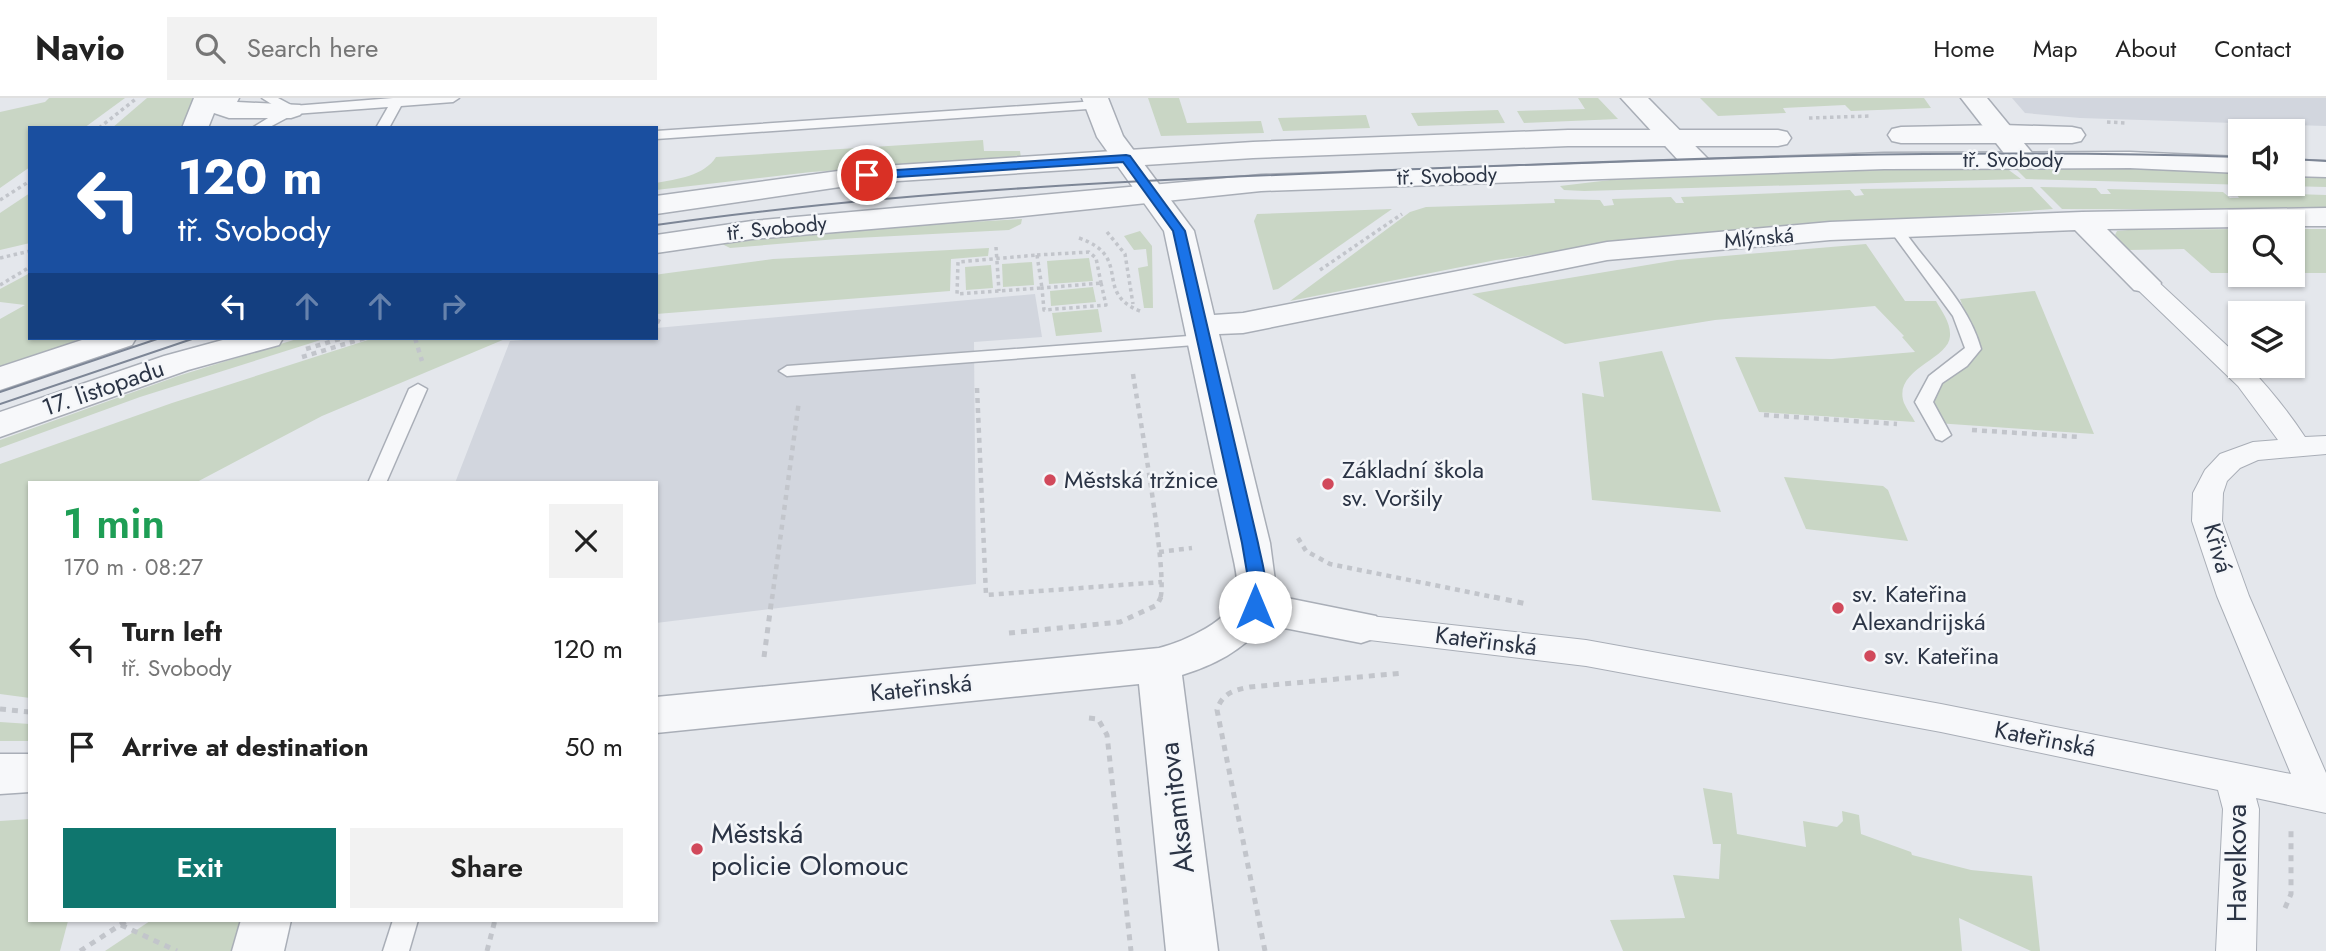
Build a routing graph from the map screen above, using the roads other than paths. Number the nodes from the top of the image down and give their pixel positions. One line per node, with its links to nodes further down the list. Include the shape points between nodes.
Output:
1 (453, 98): 4 (lane)
2 (1634, 98): 13 (street)
3 (1974, 98): 11 (street)
4 (400, 99): 6 (lane); 9 (lane)
5 (1096, 102): 12 (lane); 17 (street, via 1110,137)
6 (279, 104): 7 (street)
7 (244, 113)
8 (1881, 125): 11 (street, tř. Svobody)
9 (383, 126)
10 (1801, 128): 13 (street, tř. Svobody)
11 (2002, 133): 14 (street, tř. Svobody); 18 (street)
12 (658, 135)
13 (1671, 139): 17 (street, tř. Svobody, via 1568,138); 20 (street)
14 (2228, 141)
15 (2305, 144): 16 (street)
16 (2326, 145)
17 (1126, 158): 23 (street, tř. Svobody); 25 (street)
18 (2024, 160): 19 (street, tř. Svobody); 20 (street, tř. Svobody)
19 (2228, 164)
20 (1700, 167): 25 (street, tř. Svobody, via 1261,183)
21 (2305, 168): 22 (street)
22 (2326, 169)
23 (834, 179): 24 (street, tř. Svobody); 26 (street, tř. Svobody)
24 (658, 195)
25 (1154, 195): 30 (street, tř. Svobody, via 806,224); 32 (street, via 1179,231)
26 (658, 205)
27 (2326, 217): 28 (street, Mlýnská)
28 (2082, 221): 29 (street, Mlýnská); 31 (street)
29 (1896, 229): 32 (street, Mlýnská, via 1607,251); 41 (lane, via 1970,332 1973,349 1935,380 1924,402)
30 (658, 244)
31 (2145, 283): 43 (street, via 2242,378)
32 (1201, 332): 37 (lane, via 1130,346); 45 (street, via 1250,543 1258,590)
33 (111, 340): 35 (street, 17. listopadu)
34 (251, 340): 36 (street, 17. listopadu)
35 (92, 344): 38 (street, 17. listopadu)
36 (206, 346): 40 (street, 17. listopadu)
37 (795, 371)
38 (0, 379)
39 (418, 389): 44 (lane)
40 (0, 425)
41 (1942, 435)
42 (2326, 445): 43 (street, Křivá)
43 (2296, 446): 52 (street, Křivá, via 2253,451 2230,461 2208,493 2207,521 2233,596)
44 (378, 481)
45 (1255, 607): 46 (street, Kateřinská); 47 (street, Kateřinská, via 1217,645)
46 (1361, 626): 51 (street, Kateřinská, via 1586,653)
47 (1159, 665): 48 (street, Kateřinská); 57 (street, Aksamitova)
48 (658, 715)
49 (28, 773): 50 (street)
50 (0, 774)
51 (2232, 776): 52 (street, Kateřinská); 58 (street, Havelkova, via 2241,809)
52 (2321, 795)
53 (265, 922): 55 (street)
54 (405, 922): 56 (lane)
55 (258, 951)
56 (396, 951)
57 (1192, 951)
58 (2236, 951)

